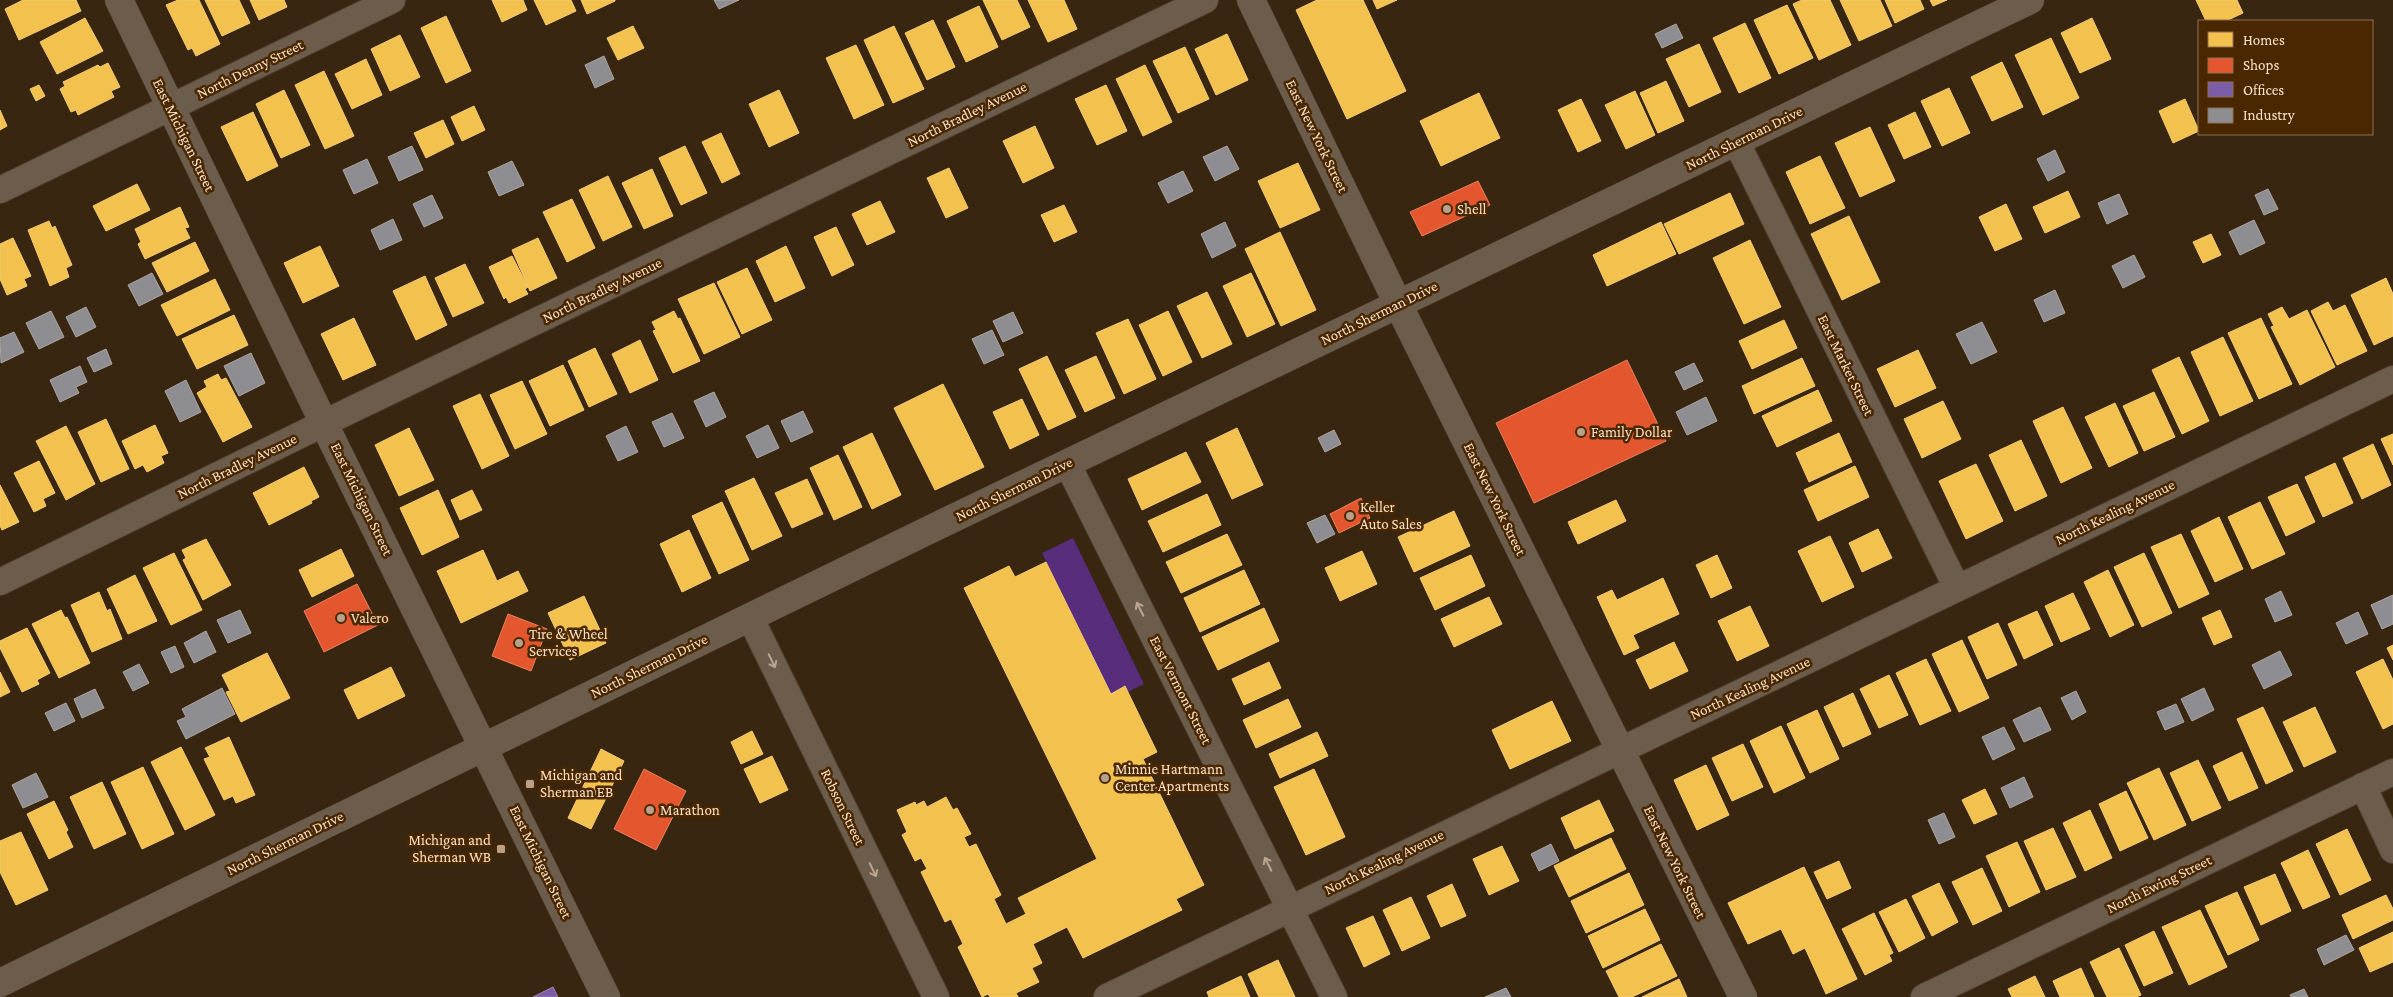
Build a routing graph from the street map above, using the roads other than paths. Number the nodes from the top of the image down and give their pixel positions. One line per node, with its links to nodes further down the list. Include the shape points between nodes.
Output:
1 (119, 0): 6 (main road, East Michigan Street)
2 (392, 0): 6 (street, North Denny Street)
3 (1205, 0): 11 (street, North Bradley Avenue)
4 (1251, 0): 9 (main road, East New York Street)
5 (2030, 0): 7 (main road, North Sherman Drive)
6 (171, 107): 8 (street, North Denny Street); 11 (main road, East Michigan Street)
7 (1736, 141): 9 (main road, North Sherman Drive); 14 (street, East Market Street)
8 (0, 190)
9 (1398, 304): 12 (main road, North Sherman Drive); 17 (main road, East New York Street)
10 (2393, 379): 14 (street, North Kealing Avenue)
11 (324, 423): 13 (street, North Bradley Avenue); 16 (main road, East Michigan Street)
12 (1067, 463): 15 (main road, North Sherman Drive); 21 (street, East Vermont Street, one-way to 12)
13 (0, 582)
14 (1958, 588): 17 (street, North Kealing Avenue)
15 (750, 617): 16 (main road, North Sherman Drive); 24 (street, Robson Street, one-way to 24)
16 (484, 746): 22 (main road, North Sherman Drive); 23 (main road, East Michigan Street)
17 (1620, 750): 21 (street, North Kealing Avenue); 27 (main road, East New York Street)
18 (2393, 772): 19 (street, North Ewing Street)
19 (2363, 786): 20 (street); 28 (street, North Ewing Street)
20 (2393, 850)
21 (1290, 907): 25 (street, North Kealing Avenue); 26 (street, East Vermont Street)
22 (0, 983)
23 (606, 997)
24 (936, 997)
25 (1107, 997)
26 (1334, 997)
27 (1743, 997)
28 (1924, 997)

